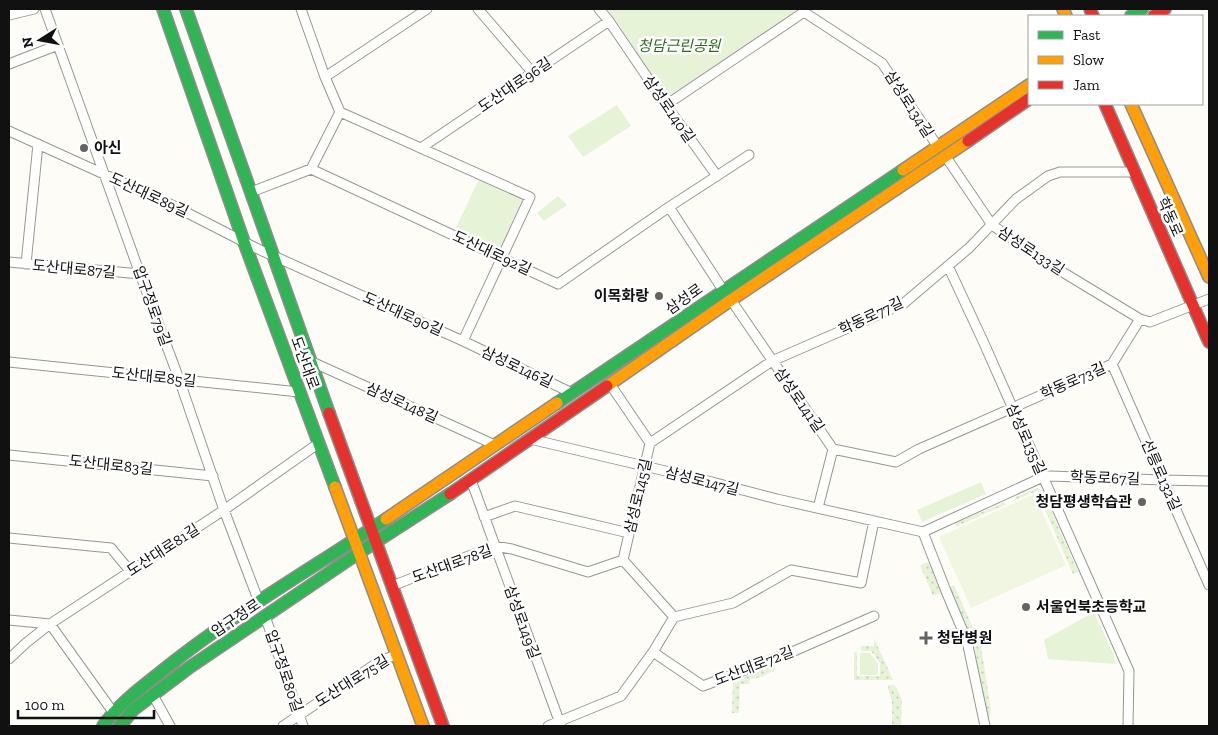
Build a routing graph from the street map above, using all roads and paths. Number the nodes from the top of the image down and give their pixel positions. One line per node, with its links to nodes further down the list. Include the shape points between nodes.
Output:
1 (34, 9): 10 (street)
2 (45, 9): 12 (street, 압구정로79길)
3 (164, 9): 35 (main road, 도산대로)
4 (186, 9): 32 (main road, 도산대로)
5 (301, 9): 15 (street)
6 (427, 9): 15 (street)
7 (478, 9): 14 (street)
8 (599, 9): 11 (street, 삼성로140길)
9 (804, 10): 18 (street); 24 (street, 삼성로134길, via 882,63)
10 (9, 15)
11 (610, 21): 14 (street, 도산대로96길); 18 (street, 삼성로140길)
12 (58, 46): 13 (street); 30 (street, 압구정로79길)
13 (9, 64)
14 (533, 73): 25 (street, 도산대로96길)
15 (325, 77): 21 (street)
16 (1028, 86): 24 (main road, 삼성로)
17 (1028, 100): 27 (main road, 삼성로)
18 (666, 105): 31 (street, 삼성로140길)
19 (1104, 105): 29 (main road, 학동로)
20 (1131, 105): 43 (main road, 학동로)
21 (340, 112): 25 (street); 28 (street)
22 (9, 130): 23 (street, 도산대로89길)
23 (38, 144): 30 (street, 도산대로89길); 40 (street)
24 (938, 147): 44 (main road, 삼성로)
25 (421, 148): 38 (street, via 530,197)
26 (749, 155): 31 (street)
27 (946, 157): 34 (street, 삼성로133길); 46 (main road, 삼성로)
28 (311, 169): 32 (street); 38 (street, 도산대로92길)
29 (1135, 172): 34 (street, 학동로77길, via 1060,172 1048,176 1016,199); 47 (main road, 학동로)
30 (105, 175): 35 (street, 도산대로89길, via 172,204); 42 (street, 압구정로79길)
31 (717, 176): 33 (street, 도산대로92길)
32 (251, 192): 37 (main road, 도산대로)
33 (669, 207): 38 (street, 도산대로92길, via 558,284); 44 (street)
34 (992, 225): 41 (street, 학동로77길); 48 (street, 삼성로133길)
35 (244, 242): 36 (street, 도산대로89길); 57 (main road, 도산대로)
36 (258, 249): 37 (street, 도산대로90길)
37 (273, 254): 49 (street, 도산대로90길); 51 (main road, 도산대로)
38 (502, 257): 49 (street)
39 (9, 262): 40 (street, 도산대로87길)
40 (26, 264): 42 (street, 도산대로87길)
41 (948, 266): 52 (street, 학동로77길, via 903,304); 59 (street, 삼성로135길)
42 (140, 274): 55 (street, 압구정로79길)
43 (1209, 277)
44 (723, 290): 58 (main road, 삼성로)
45 (1209, 299): 47 (street)
46 (731, 300): 52 (street, 삼성로141길); 56 (main road, 삼성로)
47 (1193, 306): 48 (street, via 1150,322); 50 (main road, 학동로)
48 (1140, 320): 54 (street, 학동로73길)
49 (463, 341): 58 (street, 삼성로146길)
50 (1209, 342)
51 (310, 361): 63 (street, 삼성로148길); 76 (main road, 도산대로)
52 (772, 361): 61 (street, 학동로77길); 64 (street, 삼성로141길)
53 (9, 362): 55 (street, 도산대로85길)
54 (1112, 364): 59 (street, 학동로73길); 70 (street, 선릉로132길)
55 (179, 379): 57 (street, 도산대로85길); 67 (street, 압구정로79길)
56 (610, 384): 60 (main road, 삼성로); 61 (street, 삼성로145길)
57 (299, 392): 62 (main road, 도산대로)
58 (572, 393): 63 (main road, 삼성로)
59 (1012, 408): 64 (street, 학동로73길, via 896,462); 68 (street, 삼성로135길)
60 (530, 439): 66 (street, 삼성로147길); 69 (main road, 삼성로)
61 (650, 442): 66 (street, 삼성로145길)
62 (319, 443): 73 (street, 도산대로81길); 80 (main road, 도산대로)
63 (495, 445): 76 (main road, 삼성로)
64 (833, 449): 72 (street, 삼성로141길)
65 (9, 455): 67 (street, 도산대로83길)
66 (645, 467): 72 (street, 삼성로147길); 78 (street, 삼성로145길)
67 (213, 476): 73 (street, 압구정로79길)
68 (1043, 477): 70 (street, 학동로67길); 77 (street, 학동로67길); 110 (street, 삼성로135길, via 1128,671)
69 (470, 480): 74 (street, 삼성로149길); 81 (main road, 삼성로)
70 (1163, 480): 71 (street, 학동로67길); 86 (street, 선릉로132길)
71 (1209, 481)
72 (818, 508): 75 (street, 삼성로147길)
73 (224, 510): 85 (street, 도산대로81길); 88 (street, 압구정로79길)
74 (484, 517): 78 (street, via 515,506); 82 (street, 삼성로149길)
75 (874, 521): 77 (street, 삼성로147길); 91 (street, via 861,583 790,570 733,604)
76 (371, 529): 80 (main road, 삼성로); 81 (main road, 도산대로)
77 (923, 532): 109 (street, via 967,641)
78 (629, 533): 84 (street, 삼성로145길)
79 (9, 538): 85 (street, via 111,548)
80 (355, 539): 83 (main road, 도산대로); 88 (main road, 압구정로)
81 (377, 543): 83 (main road, 압구정로); 87 (main road, 도산대로)
82 (494, 546): 84 (street, 도산대로78길, via 588,572); 87 (street, 도산대로78길); 100 (street, 삼성로149길)
83 (360, 552): 89 (main road, 압구정로); 95 (main road, 도산대로)
84 (623, 560): 91 (street)
85 (130, 571): 93 (street, 도산대로81길)
86 (1209, 585)
87 (392, 586): 107 (main road, 도산대로)
88 (259, 602): 98 (main road, 압구정로, via 186,652)
89 (265, 616): 97 (main road, 압구정로); 99 (street, 압구정로80길)
90 (874, 616): 94 (street, 도산대로72길, via 703,686)
91 (674, 617): 94 (street)
92 (9, 620): 93 (street)
93 (50, 624): 96 (street, 도산대로81길); 98 (street)
94 (653, 652): 100 (street, via 621,696)
95 (397, 654): 99 (street, 도산대로75길); 106 (main road, 도산대로)
96 (9, 659)
97 (153, 695): 102 (main road, 압구정로, via 133,710); 103 (street)
98 (113, 712): 101 (main road, 압구정로)
99 (299, 715): 104 (street, 도산대로75길); 105 (street, 압구정로80길)
100 (560, 724): 108 (street)
101 (103, 726)
102 (120, 726)
103 (170, 726)
104 (282, 726)
105 (303, 726)
106 (423, 726)
107 (443, 726)
108 (548, 726)
109 (985, 726)
110 (1128, 726)

